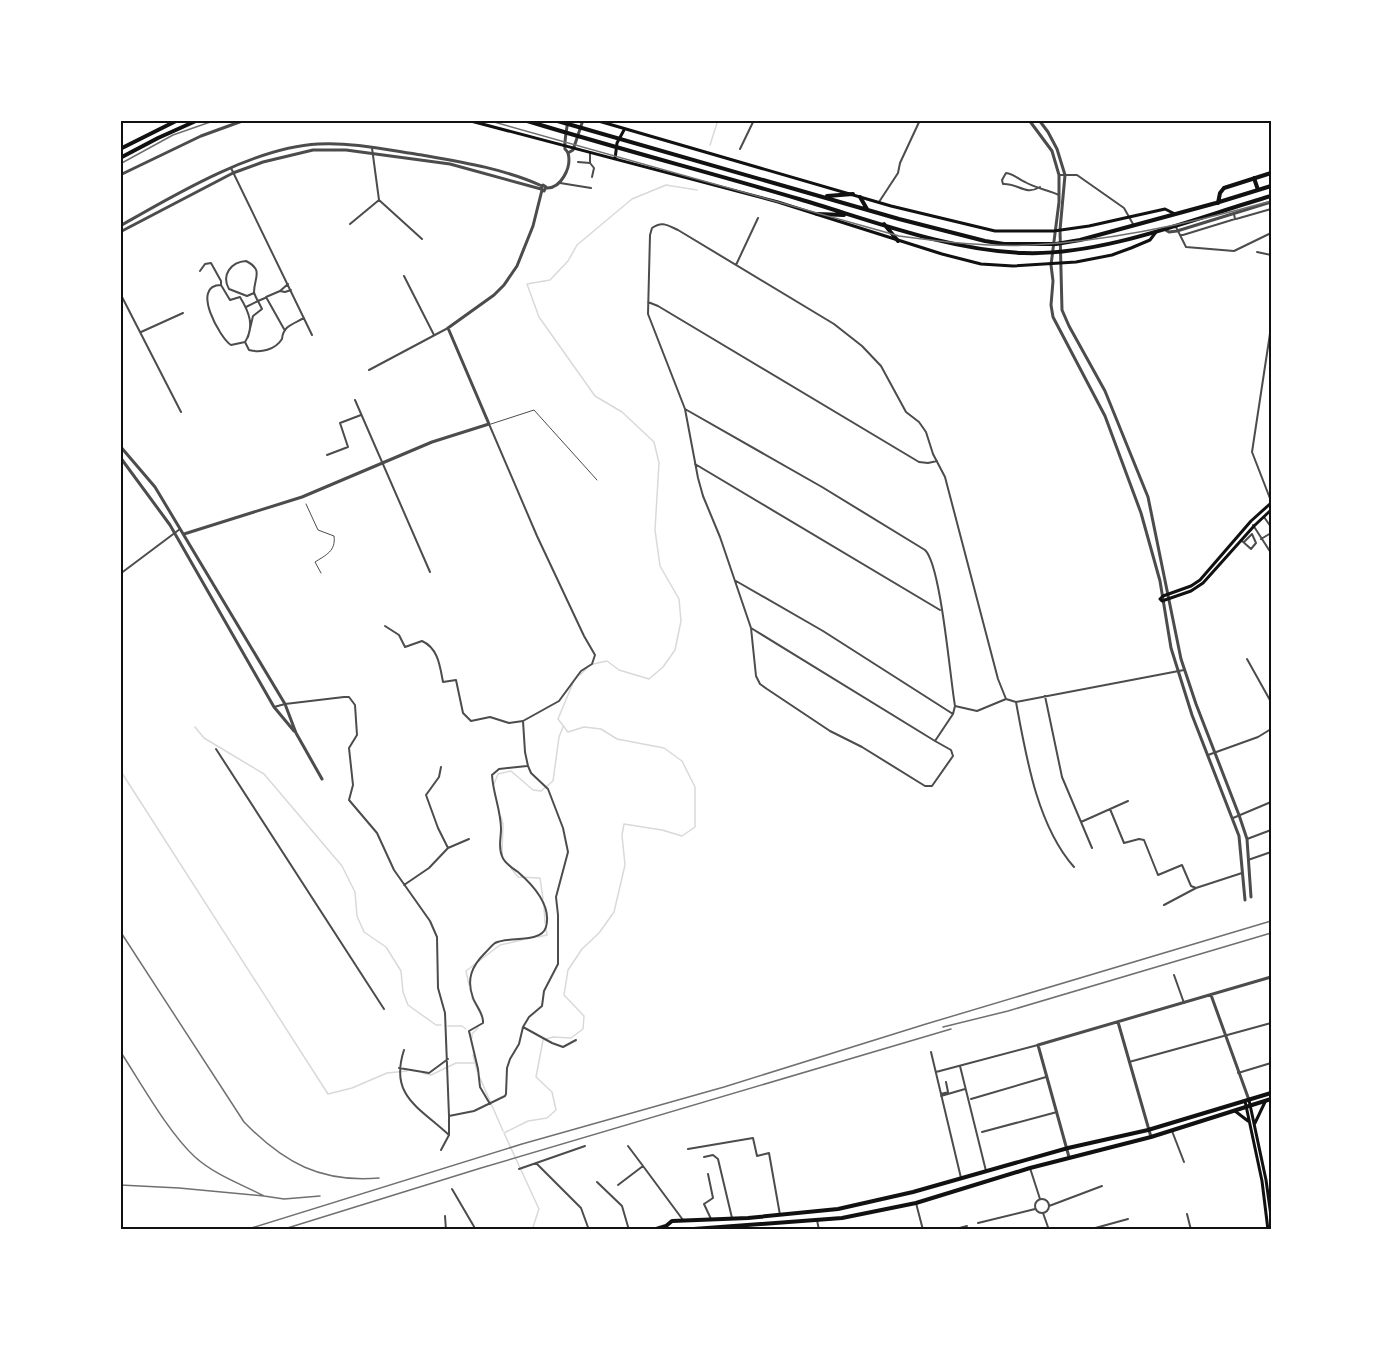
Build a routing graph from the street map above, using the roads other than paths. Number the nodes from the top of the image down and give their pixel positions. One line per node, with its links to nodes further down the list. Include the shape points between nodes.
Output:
1 (178, 120): 18 (main road)
2 (198, 120): 23 (main road)
3 (245, 120): 30 (street, via 201,136)
4 (467, 120): 15 (main road)
5 (524, 120): 53 (main road)
6 (555, 120): 43 (main road)
7 (568, 120): 15 (street)
8 (583, 120): 17 (street)
9 (595, 120): 14 (main road)
10 (754, 120): 19 (street)
11 (920, 120): 47 (street, via 898,173)
12 (1029, 120): 31 (street, via 1052,151)
13 (1039, 120): 32 (street, via 1057,149)
14 (624, 129): 24 (main road); 41 (main road)
15 (566, 146): 17 (main road); 22 (street)
16 (372, 148): 21 (street); 27 (street, via 314,144); 38 (street, via 451,160 510,174)
17 (574, 148): 20 (main road); 22 (street)
18 (120, 149)
19 (740, 149)
20 (590, 152): 24 (main road); 26 (street)
21 (372, 153): 28 (street, via 313,150); 38 (street, via 450,164); 46 (street)
22 (568, 153): 35 (street)
23 (120, 158)
24 (615, 159): 52 (main road)
25 (578, 162): 26 (street)
26 (590, 163): 33 (street, via 594,168)
27 (231, 168): 28 (street); 61 (street)
28 (233, 173): 68 (street); 80 (street)
29 (1271, 173): 34 (main road)
30 (120, 175)
31 (1059, 175): 32 (street); 42 (street)
32 (1065, 175): 55 (street, via 1077,176 1124,208); 64 (street)
33 (592, 177)
34 (1254, 178): 40 (main road); 49 (main road, via 1224,188)
35 (560, 183): 38 (street); 39 (street)
36 (1271, 186): 40 (main road)
37 (1040, 187): 37 (street, via 1010,173 1002,180 1003,184 1023,190); 42 (street)
38 (542, 188): 93 (street, via 517,266 494,296)
39 (591, 188)
40 (1257, 190): 49 (main road)
41 (853, 195): 43 (main road); 44 (main road)
42 (1059, 195): 66 (street)
43 (820, 196): 51 (main road)
44 (860, 196): 47 (main road); 51 (main road)
45 (1271, 196): 60 (main road)
46 (379, 200): 58 (street); 71 (street)
47 (879, 202): 66 (main road, via 995,231)
48 (1271, 202): 56 (street)
49 (1218, 203): 54 (main road)
50 (1271, 209): 56 (street)
51 (867, 210): 62 (main road, via 1004,244 1056,244)
52 (817, 214): 53 (main road); 72 (main road)
53 (848, 215): 59 (main road)
54 (1175, 215): 55 (main road, via 1165,209); 62 (main road)
55 (1129, 217): 62 (street); 64 (main road)
56 (1234, 217): 67 (street); 70 (street)
57 (758, 218): 76 (street)
58 (350, 224)
59 (883, 224): 65 (main road, via 963,246 1024,253 1093,247); 72 (main road)
60 (1175, 225): 63 (main road); 67 (street)
61 (120, 226)
62 (1135, 226)
63 (1163, 229): 65 (main road); 67 (street)
64 (1060, 230): 66 (main road); 75 (street)
65 (1157, 230): 75 (main road, via 1150,240 1112,255)
66 (1054, 231): 77 (street)
67 (1177, 231): 70 (street)
68 (120, 232)
69 (1271, 233): 70 (street, via 1234,251 1186,247)
70 (1180, 235)
71 (422, 239)
72 (898, 241): 77 (main road, via 981,264)
73 (1257, 252): 74 (street)
74 (1271, 255)
75 (1060, 264): 77 (main road); 136 (street, via 1062,310 1106,391 1144,486)
76 (736, 265): 88 (street, via 678,230 663,223 657,225 650,235); 110 (street, via 834,324 862,346 881,366 906,412 926,432)
77 (1051, 265): 137 (street, via 1053,317 1122,456)
78 (200, 271): 81 (street, via 211,263)
79 (404, 276): 97 (street)
80 (288, 284): 82 (street); 83 (street)
81 (221, 285): 89 (street, via 230,300 239,296); 99 (street, via 208,291 208,306 228,343)
82 (291, 290): 83 (street); 91 (street)
83 (280, 291): 86 (street)
84 (254, 292): 84 (street, via 254,267 246,261 234,265 226,276 229,289 247,296); 87 (street)
85 (120, 293): 95 (street)
86 (267, 297): 87 (street); 94 (street)
87 (258, 301): 89 (street); 98 (street, via 262,309 253,316)
88 (647, 302): 103 (street, via 648,314); 110 (street, via 919,462)
89 (246, 307): 98 (street, via 251,319)
90 (183, 313): 95 (street)
91 (304, 318): 94 (street); 96 (street)
92 (1271, 327): 100 (street)
93 (448, 328): 97 (street); 106 (street)
94 (284, 329): 99 (street, via 282,339 273,349 254,352)
95 (141, 332): 104 (street)
96 (312, 335)
97 (434, 336): 101 (street)
98 (248, 338): 99 (street)
99 (245, 342)
100 (1270, 343): 114 (street, via 1252,452)
101 (369, 370)
102 (355, 400): 105 (street)
103 (685, 409): 112 (street); 139 (street, via 925,550 933,564)
104 (181, 412)
105 (361, 415): 108 (street, via 340,423 348,447); 111 (street)
106 (489, 424): 111 (street, via 432,442); 113 (lane, via 534,410); 153 (street, via 537,536 595,655 592,664 581,671 559,701)
107 (120, 446): 120 (street, via 155,487)
108 (327, 455)
109 (120, 457): 122 (street)
110 (937, 461): 146 (street, via 945,477)
111 (383, 464): 124 (street, via 302,497); 130 (street)
112 (695, 464): 134 (street); 139 (street)
113 (597, 480)
114 (1271, 502): 118 (main road)
115 (306, 504): 131 (lane, via 318,530 334,536 335,545 315,562)
116 (1271, 510): 117 (main road)
117 (1264, 517): 119 (main road); 121 (street)
118 (1251, 521): 119 (street); 133 (main road)
119 (1254, 526): 126 (street); 128 (main road)
120 (180, 528): 122 (street); 124 (street)
121 (1271, 528)
122 (175, 533): 125 (street); 132 (street)
123 (1271, 533): 126 (street)
124 (184, 534): 125 (street); 135 (street)
125 (178, 538): 138 (street)
126 (1261, 538): 127 (street); 129 (street)
127 (1256, 540): 128 (street, via 1252,534); 128 (street, via 1252,549)
128 (1243, 541): 133 (main road)
129 (1271, 553)
130 (430, 572)
131 (321, 573)
132 (120, 574)
133 (1206, 576): 136 (main road, via 1191,591)
134 (735, 580): 141 (street); 152 (street)
135 (220, 596): 138 (street); 149 (street)
136 (1170, 596): 137 (main road); 143 (street)
137 (1163, 598): 144 (street)
138 (212, 599): 151 (street)
139 (941, 611): 150 (street)
140 (385, 626): 153 (street, via 399,635 405,647 422,641 433,650 443,682 456,680 463,713 471,721 490,717 509,723)
141 (751, 628): 156 (street); 156 (street, via 760,684 830,731 925,786 932,786 953,756 951,750)
142 (1247, 659): 148 (street)
143 (1185, 670): 144 (street); 158 (street)
144 (1178, 672): 145 (street); 159 (street)
145 (1045, 696): 147 (street); 168 (street, via 1062,777)
146 (1006, 699): 147 (street); 150 (street, via 977,711)
147 (1016, 702): 176 (street, via 1037,792 1049,826)
148 (1271, 702)
149 (285, 704): 151 (street); 155 (street); 178 (street, via 344,697 353,701 357,735 349,748 353,785 349,800 373,828)
150 (955, 706): 152 (street)
151 (274, 707): 155 (street)
152 (953, 714): 156 (street)
153 (524, 721): 160 (street)
154 (1271, 729): 158 (street)
155 (296, 733): 162 (street)
156 (935, 741)
157 (216, 749): 187 (street)
158 (1214, 752): 159 (street); 166 (street)
159 (1208, 755): 167 (street)
160 (528, 766): 190 (street, via 548,789 568,852 556,897 559,961 544,991 542,1006); 212 (street, via 499,769 492,775 492,792 500,812 502,859 542,898 546,927 533,937 493,945 469,974 472,997 483,1018 483,1023 469,1031 480,1087)
161 (441, 767): 172 (street, via 426,795)
162 (322, 779)
163 (1128, 801): 165 (street)
164 (1271, 802): 166 (street)
165 (1110, 809): 168 (street); 179 (street, via 1124,843 1144,840 1158,875 1182,865)
166 (1239, 815): 167 (street); 171 (street)
167 (1233, 818): 177 (street, via 1241,846)
168 (1081, 822): 173 (street)
169 (1271, 830): 171 (street)
170 (468, 839): 172 (street)
171 (1246, 839): 175 (street)
172 (448, 848): 178 (street, via 429,868)
173 (1092, 848)
174 (1271, 852): 175 (street)
175 (1248, 860): 180 (street)
176 (1074, 867)
177 (1242, 873): 179 (street); 181 (street)
178 (404, 885): 196 (street, via 437,937 438,988 445,1013)
179 (1196, 888): 182 (street)
180 (1251, 897)
181 (1245, 900)
182 (1164, 904)
183 (1174, 975): 186 (street)
184 (1271, 977): 185 (street)
185 (1211, 995): 186 (street); 191 (street)
186 (1184, 1003): 188 (street)
187 (384, 1009)
188 (1118, 1022): 193 (street); 197 (street)
189 (1271, 1023): 191 (street)
190 (523, 1027): 192 (street, via 563,1047); 212 (street, via 507,1068 506,1094)
191 (1225, 1036): 197 (street); 202 (street)
192 (576, 1040)
193 (1038, 1045): 199 (street); 203 (street)
194 (404, 1050): 200 (street)
195 (931, 1052): 201 (street)
196 (448, 1059): 200 (street, via 429,1073); 216 (street)
197 (1129, 1062): 219 (street)
198 (1271, 1063): 202 (street)
199 (960, 1066): 201 (street); 205 (street)
200 (399, 1068): 222 (street, via 405,1095)
201 (936, 1072): 208 (street)
202 (1238, 1073): 211 (street)
203 (1046, 1077): 209 (street); 215 (street)
204 (946, 1082): 206 (street)
205 (965, 1089): 206 (street); 236 (street)
206 (948, 1092): 208 (street)
207 (1271, 1093): 211 (main road)
208 (941, 1095): 238 (street)
209 (972, 1099)
210 (1269, 1100): 213 (main road); 218 (main road)
211 (1247, 1101): 213 (main road); 219 (main road)
212 (490, 1104): 216 (street)
213 (1248, 1107): 214 (main road); 217 (main road); 218 (main road)
214 (1235, 1111): 217 (main road); 220 (main road)
215 (1057, 1112): 221 (street); 226 (street)
216 (449, 1116): 222 (street)
217 (1249, 1123): 239 (main road)
218 (1255, 1123): 239 (main road)
219 (1148, 1130): 223 (street); 226 (main road)
220 (1172, 1131): 223 (main road); 231 (street)
221 (982, 1132)
222 (449, 1135): 228 (street)
223 (1151, 1137): 230 (main road)
224 (585, 1146): 232 (street)
225 (628, 1146): 233 (street)
226 (1068, 1148): 230 (street); 236 (main road)
227 (688, 1149): 250 (street, via 753,1138 757,1156 769,1153)
228 (441, 1150)
229 (704, 1157): 253 (street, via 713,1155 718,1159)
230 (1069, 1157): 234 (main road)
231 (1184, 1162)
232 (536, 1164): 235 (street); 263 (street, via 581,1208)
233 (643, 1166): 241 (street); 256 (street)
234 (1030, 1167): 244 (street); 245 (main road)
235 (519, 1169)
236 (986, 1171): 238 (main road)
237 (708, 1173): 254 (street, via 714,1198 704,1204)
238 (961, 1178): 250 (main road, via 838,1209)
239 (1266, 1180): 252 (main road); 274 (main road)
240 (597, 1182): 264 (street, via 622,1206)
241 (618, 1185)
242 (1102, 1186): 246 (street)
243 (452, 1189): 262 (street)
244 (1040, 1199): 246 (street); 247 (street)
245 (916, 1203): 257 (main road); 269 (street)
246 (1049, 1206): 248 (street)
247 (1035, 1209): 248 (street); 258 (street)
248 (1043, 1213): 271 (street)
249 (1187, 1214): 273 (street)
250 (780, 1215): 253 (main road)
251 (445, 1216): 261 (street)
252 (1271, 1216)
253 (732, 1218): 254 (main road)
254 (711, 1219): 256 (main road)
255 (1128, 1219): 272 (street)
256 (683, 1220): 259 (main road)
257 (817, 1220): 267 (main road); 268 (street)
258 (978, 1223)
259 (666, 1226): 265 (main road); 266 (main road)
260 (967, 1226): 270 (street)
261 (446, 1230)
262 (476, 1230)
263 (589, 1230)
264 (629, 1230)
265 (653, 1230)
266 (673, 1230)
267 (680, 1230)
268 (819, 1230)
269 (923, 1230)
270 (951, 1230)
271 (1049, 1230)
272 (1088, 1230)
273 (1191, 1230)
274 (1268, 1230)

